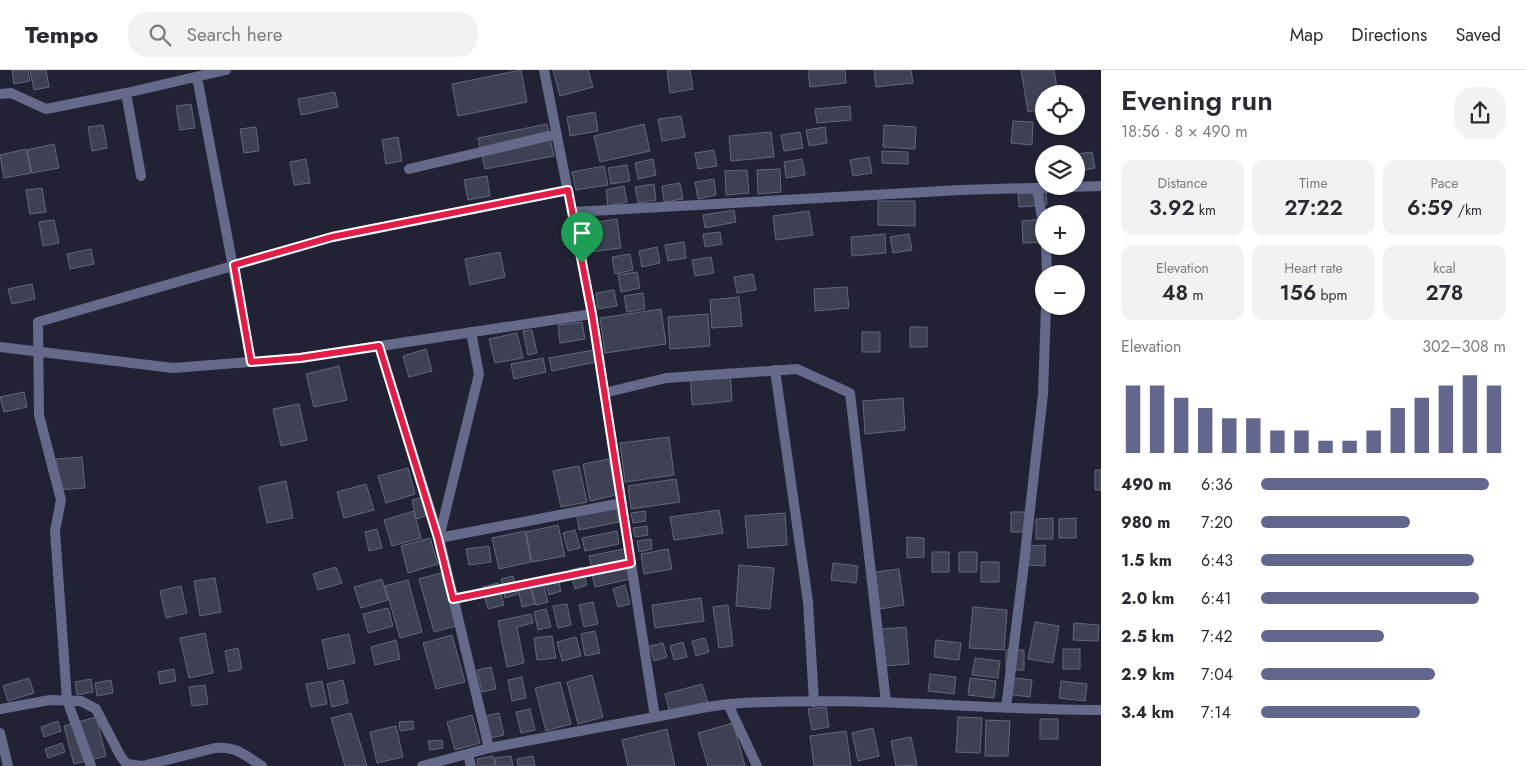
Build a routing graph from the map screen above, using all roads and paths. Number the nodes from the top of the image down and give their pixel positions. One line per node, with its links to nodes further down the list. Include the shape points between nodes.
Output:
1 (226, 70): 3 (street)
2 (544, 70): 6 (street)
3 (197, 77): 4 (street); 14 (street)
4 (126, 93): 5 (street, via 46,109 11,92); 8 (street)
5 (0, 94)
6 (557, 134): 7 (street); 12 (street)
7 (409, 169)
8 (141, 176)
9 (1085, 186): 10 (street)
10 (1101, 186)
11 (1035, 188): 13 (street)
12 (568, 190): 13 (street); 14 (street, via 332,237)
13 (573, 212): 15 (street)
14 (234, 265): 20 (street, via 38,322); 21 (street)
15 (592, 314): 17 (street); 23 (street)
16 (1046, 315): 32 (street, via 1043,394)
17 (471, 332): 18 (street); 25 (street, via 479,374)
18 (379, 346): 21 (street); 25 (street)
19 (0, 347): 20 (street)
20 (38, 352): 21 (street, via 173,368); 28 (street, via 39,415 61,500 55,530)
21 (251, 362)
22 (775, 370): 23 (street, via 666,378); 29 (street, via 808,602); 30 (street, via 797,368 850,393)
23 (604, 393): 24 (street)
24 (622, 503): 25 (street); 26 (street)
25 (438, 538): 27 (street)
26 (631, 563): 27 (street); 35 (street)
27 (453, 599): 37 (street)
28 (67, 700): 33 (street); 40 (street); 41 (street, via 81,700 96,709 127,764 142,766 227,747 236,749)
29 (814, 702): 30 (street); 31 (street)
30 (886, 702): 32 (street)
31 (728, 704): 35 (street); 44 (street)
32 (1006, 708): 34 (street)
33 (0, 709)
34 (1101, 710)
35 (655, 717): 37 (street)
36 (0, 733): 39 (street)
37 (489, 748): 38 (street)
38 (468, 754): 42 (street); 43 (street)
39 (8, 766)
40 (91, 766)
41 (262, 766)
42 (422, 766)
43 (471, 766)
44 (757, 766)

